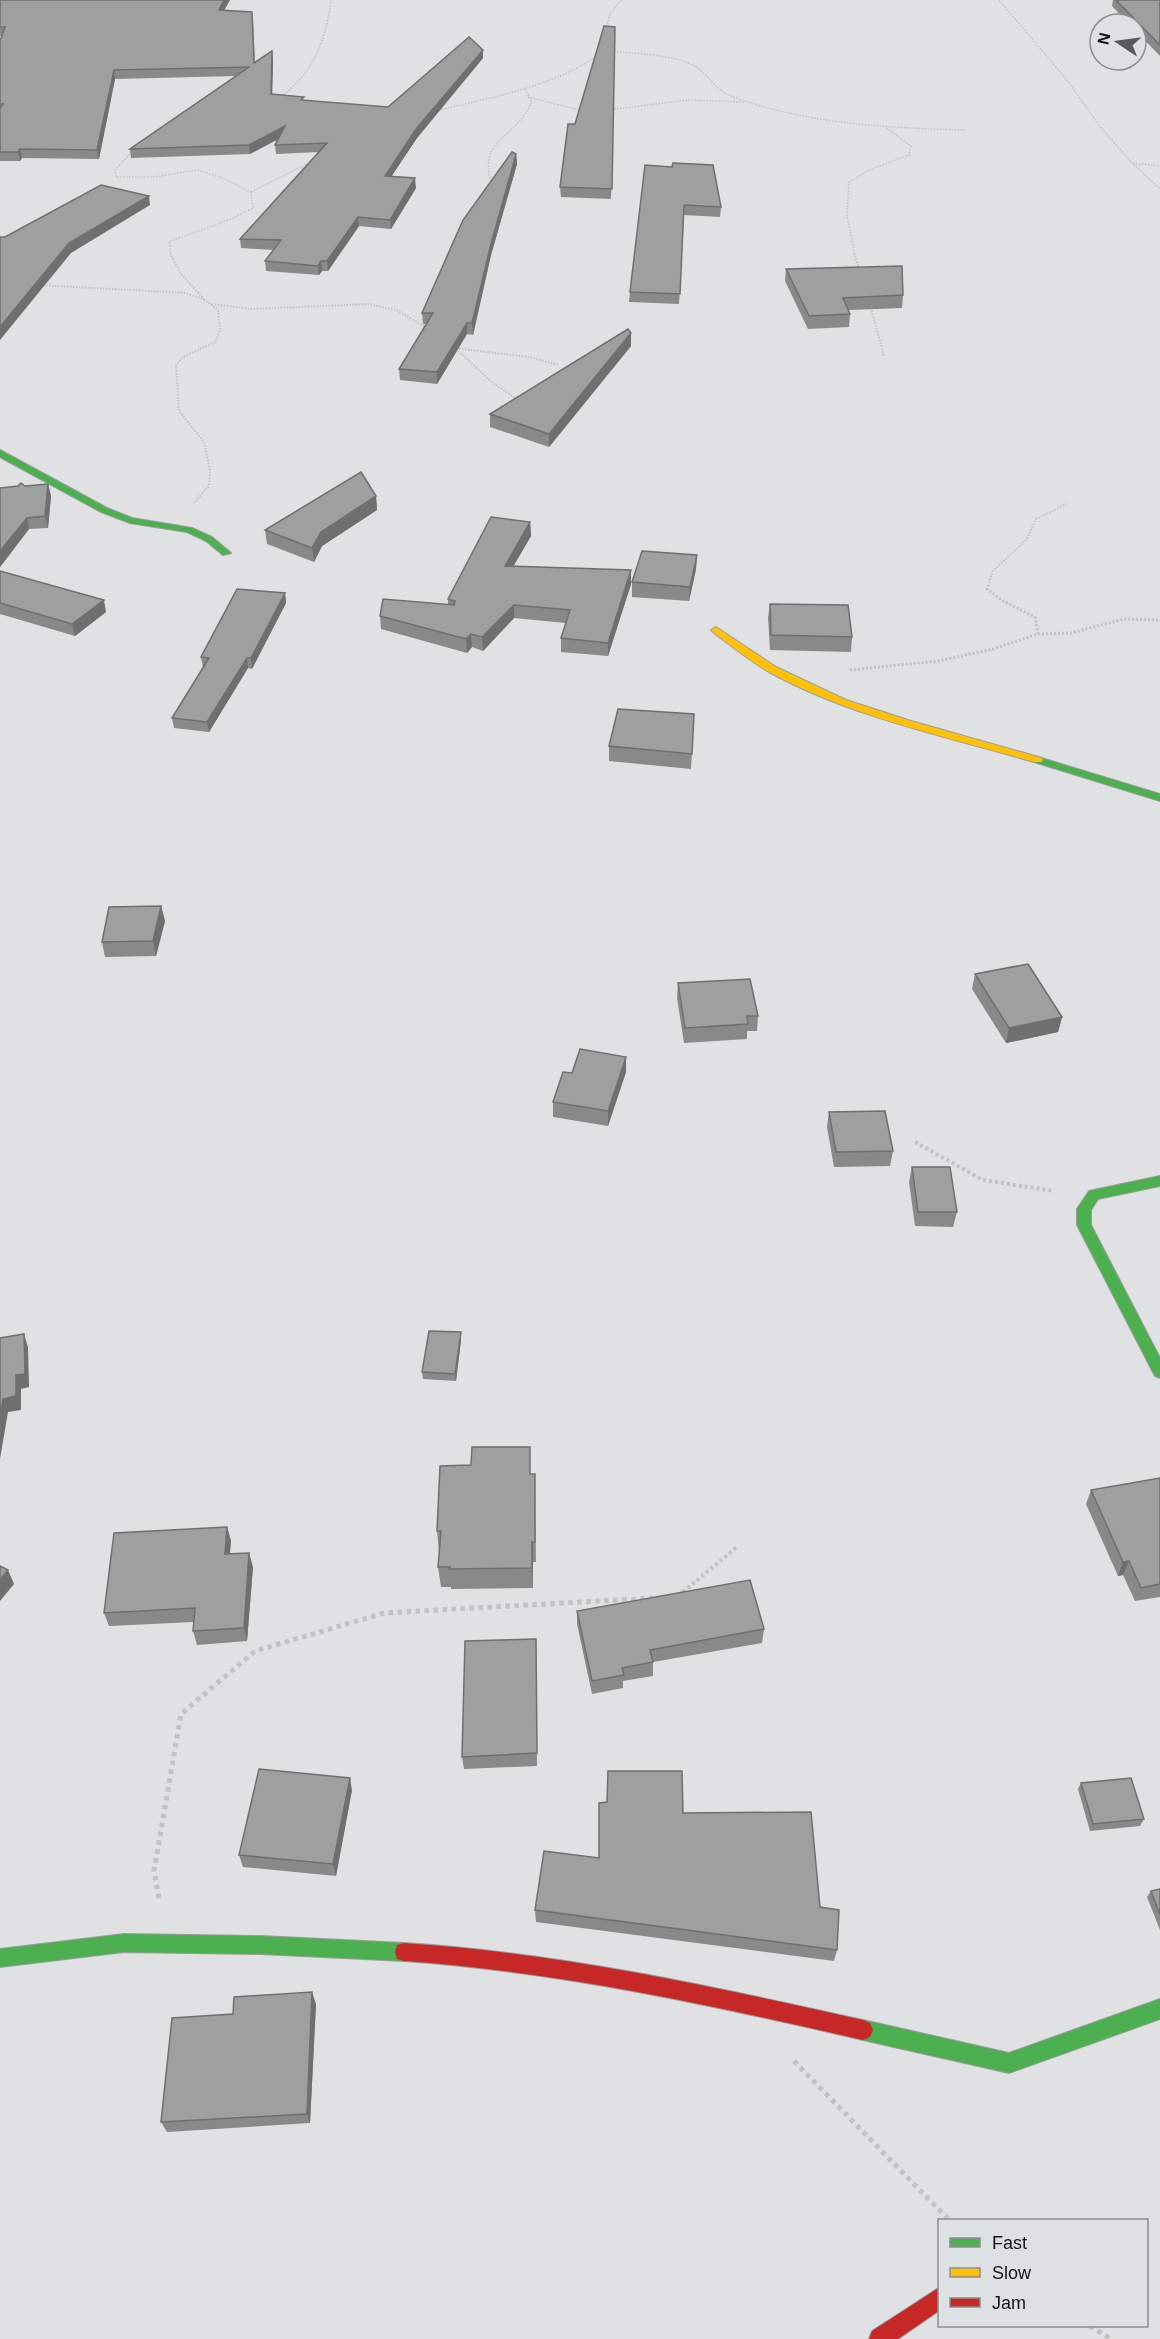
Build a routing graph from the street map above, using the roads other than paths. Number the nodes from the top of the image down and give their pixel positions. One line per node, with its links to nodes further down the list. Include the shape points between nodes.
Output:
1 (0, 453): 2 (street, via 104,510 130,520 189,530 209,538)
2 (226, 553)
3 (716, 630): 4 (street, via 736,648 790,679 854,707)
4 (1160, 798)
5 (1160, 1181): 6 (street, via 1094,1195 1084,1209 1084,1225)
6 (1160, 1372)
7 (0, 1958): 8 (street, via 124,1943 447,1954 576,1971 735,2001 1010,2062)
8 (1160, 2008)
9 (938, 2298): 10 (street)
10 (880, 2339)

